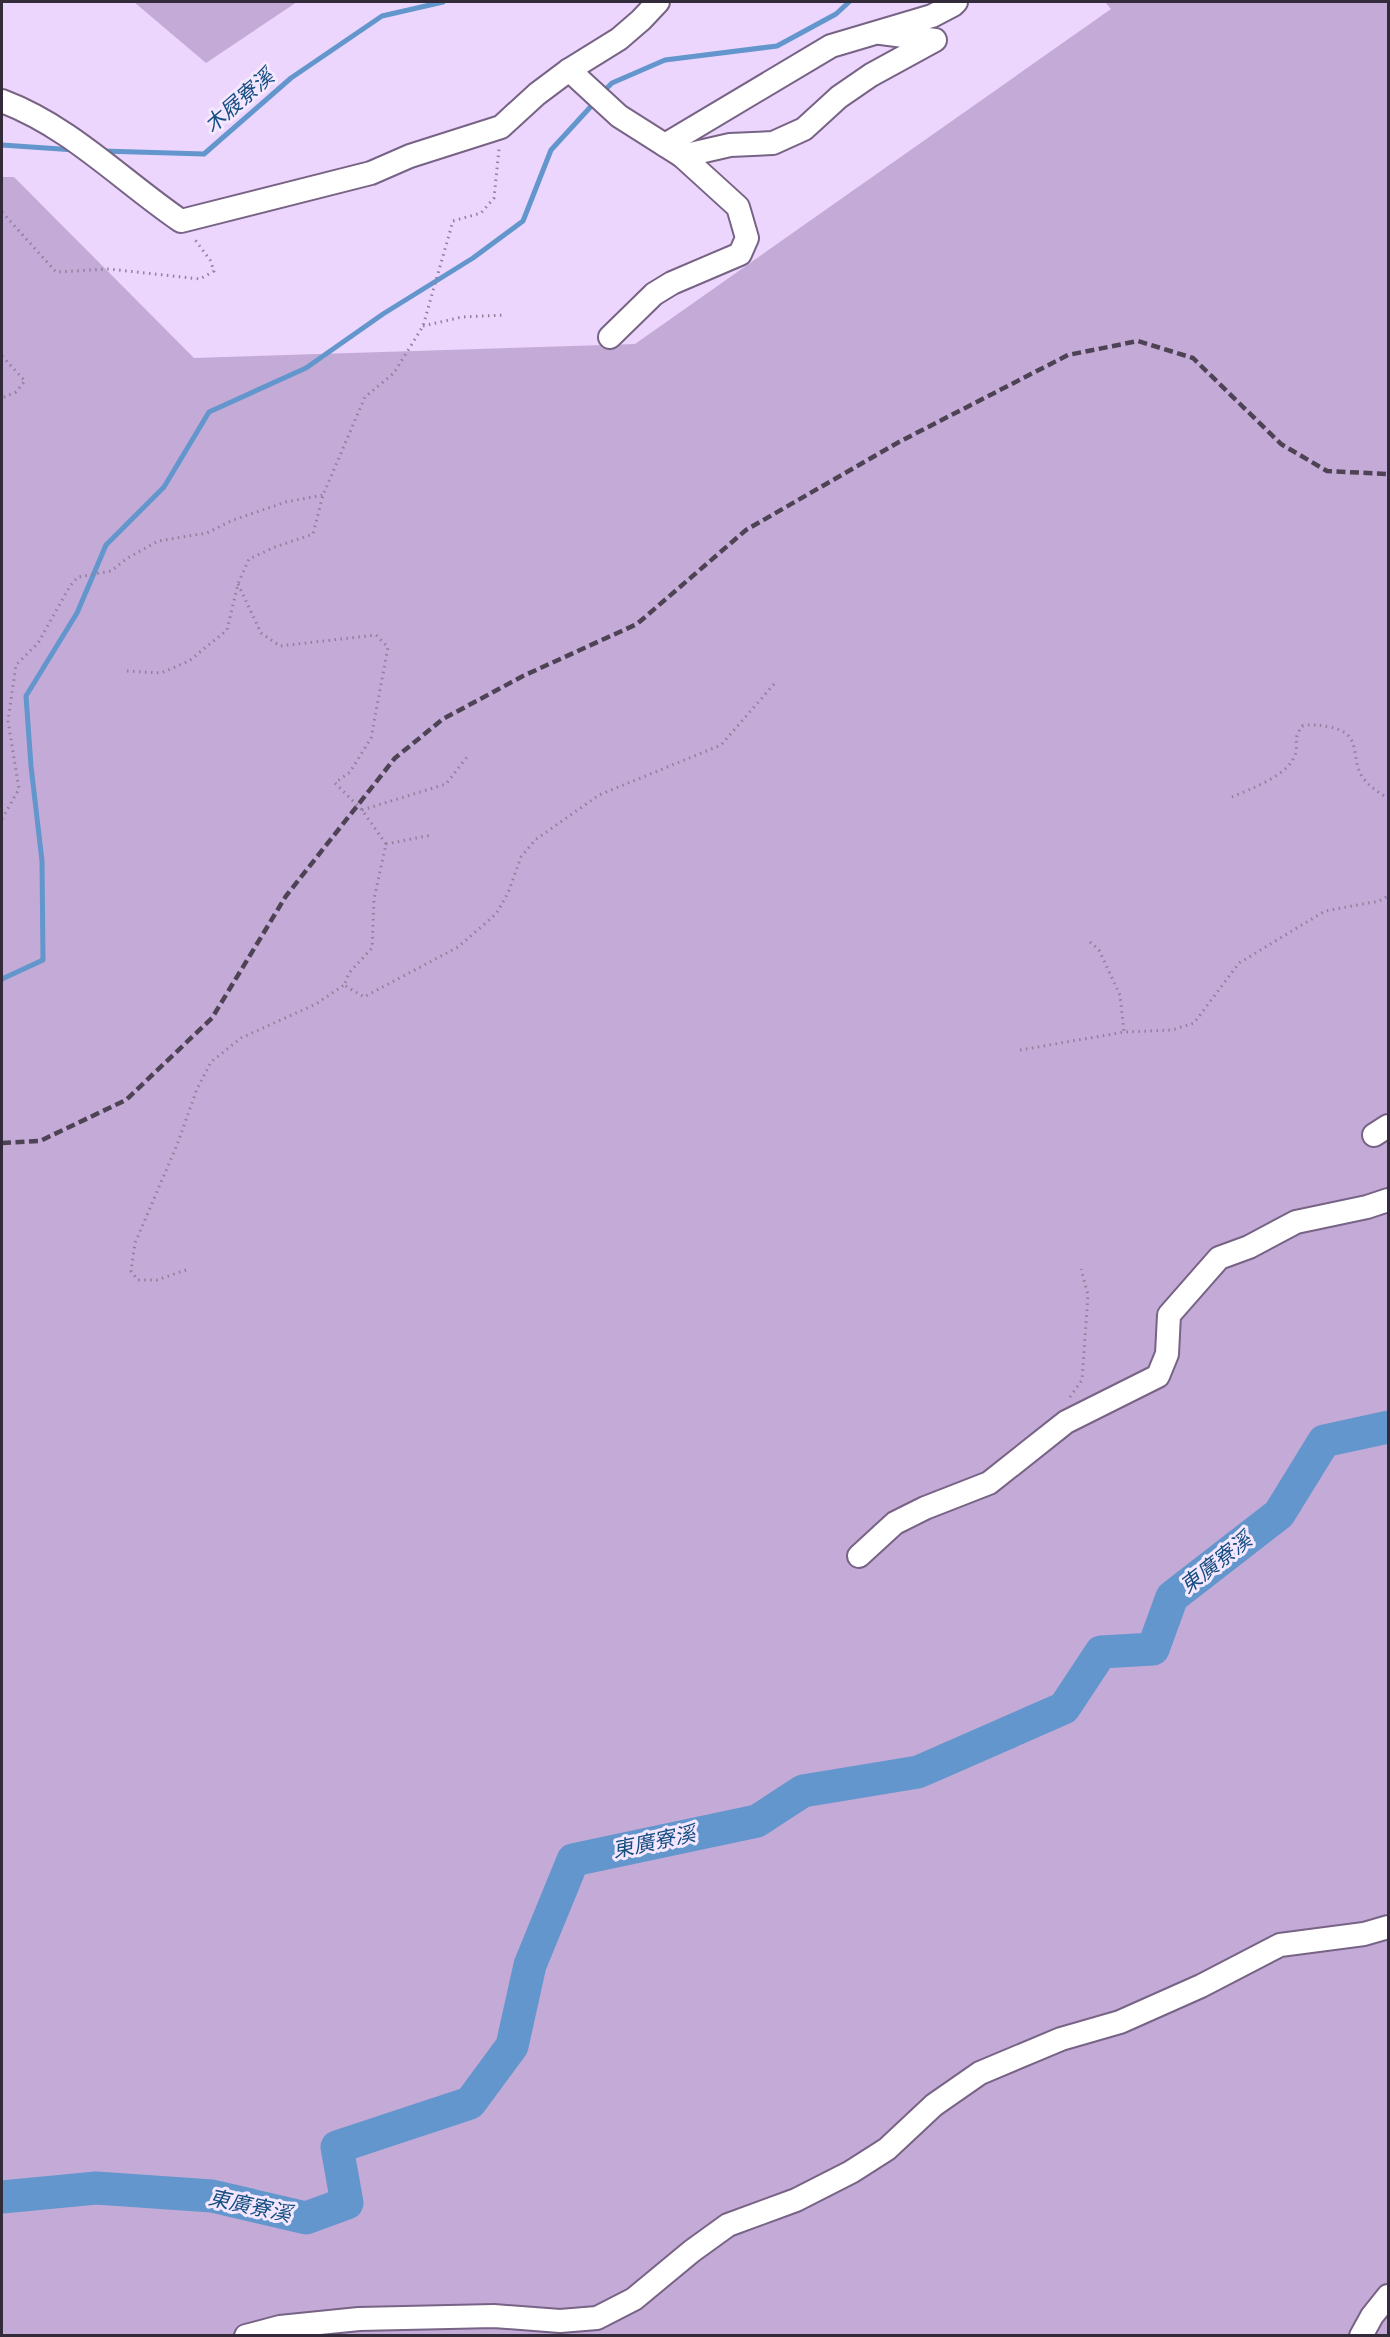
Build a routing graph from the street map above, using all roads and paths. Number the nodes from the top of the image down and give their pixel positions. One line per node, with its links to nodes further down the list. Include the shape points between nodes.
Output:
1 (658, 2): 4 (street, via 619,39)
2 (956, 2): 3 (street, via 932,16)
3 (881, 33): 7 (street, via 831,46); 7 (street, via 935,40 871,75 804,129 773,143)
4 (569, 70): 6 (street); 7 (street, via 619,116)
5 (2, 101): 9 (street, via 81,143)
6 (501, 127): 9 (street, via 410,156 371,174); 11 (path, via 494,198 481,213 453,221)
7 (674, 150): 12 (street, via 738,207 747,238 740,254 654,294)
8 (2, 212): 9 (path, via 57,272 109,268 200,279 214,272 210,260)
9 (181, 222)
10 (506, 315): 11 (path, via 462,317)
11 (423, 326): 15 (path, via 394,373 365,397)
12 (610, 337)
13 (2, 356): 14 (path, via 25,381 16,392)
14 (2, 398)
15 (323, 495): 16 (path, via 313,534 249,559); 23 (path, via 286,502 207,533 158,542 126,558 111,571 74,581 38,643 16,665 9,721 19,789)
16 (238, 584): 17 (path, via 227,630 189,661 160,673); 22 (path, via 261,633 280,646 376,635 388,647 371,738 350,772 335,783)
17 (127, 671)
18 (775, 683): 28 (path, via 721,745 599,795 536,840 520,857 496,914 458,947 364,997)
19 (466, 757): 22 (path, via 446,784)
20 (1232, 797): 21 (path, via 1285,769 1296,753 1295,737 1302,726 1312,724 1342,730 1351,737 1362,776)
21 (1389, 798)
22 (362, 810): 25 (path)
23 (2, 819)
24 (432, 835): 25 (path)
25 (386, 844): 28 (path, via 374,899 372,948 349,973)
26 (1389, 896): 29 (path, via 1325,911 1239,963 1194,1023 1172,1030)
27 (1090, 942): 29 (path, via 1099,950 1120,995)
28 (344, 985): 32 (path, via 316,1004 241,1038 211,1062 135,1242 131,1271 138,1280 157,1280)
29 (1124, 1032): 30 (path)
30 (1020, 1050)
31 (1389, 1200): 34 (street, via 1296,1222 1249,1248 1219,1258 1169,1315 1167,1354 1158,1376)
32 (186, 1269)
33 (1081, 1269): 34 (path, via 1088,1295 1082,1380 1061,1410)
34 (1066, 1422): 35 (street, via 989,1483 895,1523)
35 (859, 1556)
36 (1389, 1927): 38 (street, via 1280,1945 1120,2022 1061,2039 980,2073 934,2105 887,2149 796,2200 728,2225 634,2300 597,2318 359,2319 289,2326)
37 (1389, 2296): 39 (street)
38 (246, 2336)
39 (1361, 2336)

